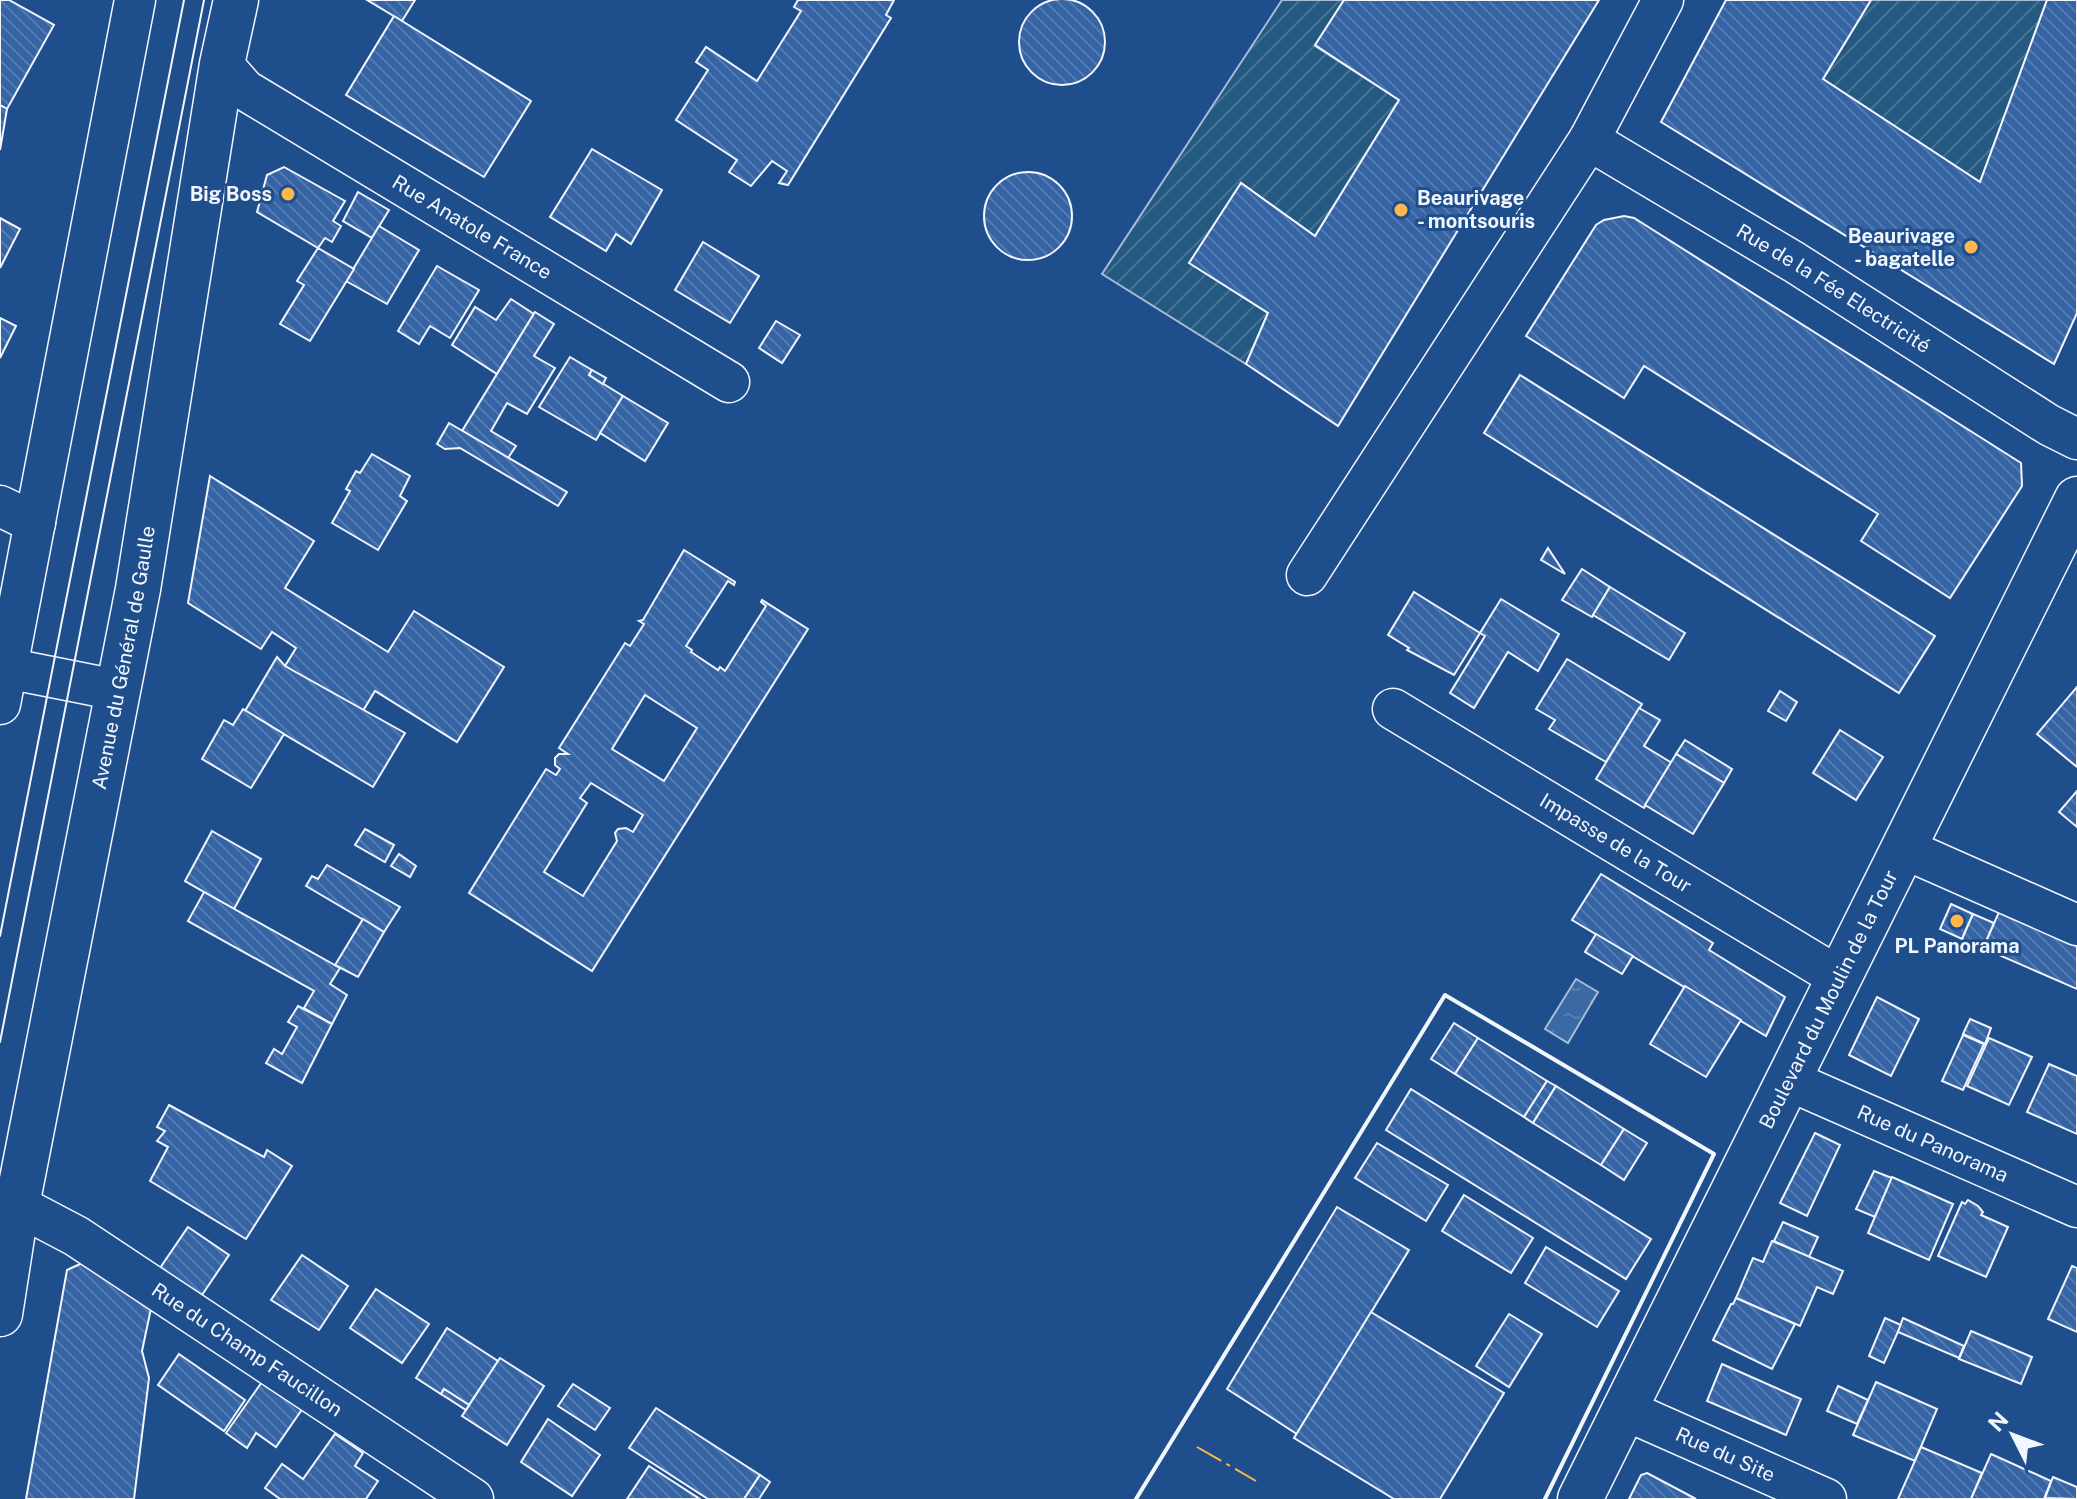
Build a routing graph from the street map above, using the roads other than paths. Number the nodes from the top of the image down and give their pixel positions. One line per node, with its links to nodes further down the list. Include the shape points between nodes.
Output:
1 (135, 0): 9 (street)
2 (236, 0): 4 (main road, Avenue du Général de Gaulle)
3 (1663, 0): 5 (street)
4 (222, 64): 6 (street, Rue Anatole France, via 245,90); 12 (main road, Avenue du Général de Gaulle, via 138,589)
5 (1589, 140): 7 (street, Rue de la Fée Electricité); 10 (street)
6 (729, 382)
7 (2077, 439)
8 (2077, 499): 14 (main road, Boulevard du Moulin de la Tour)
9 (17, 514): 11 (street)
10 (1307, 575)
11 (3, 686): 12 (street)
12 (117, 690): 18 (main road, Avenue du Général de Gaulle)
13 (1393, 709): 16 (street, Impasse de la Tour)
14 (1905, 849): 15 (street); 16 (main road, Boulevard du Moulin de la Tour)
15 (2077, 925)
16 (1840, 978): 17 (main road, Boulevard du Moulin de la Tour)
17 (1788, 1080): 19 (street, Rue du Panorama); 21 (main road, Boulevard du Moulin de la Tour)
18 (17, 1205): 20 (main road, Avenue du Général de Gaulle); 22 (street, Rue du Champ Faucillon, via 76,1236)
19 (2077, 1207)
20 (0, 1314)
21 (1623, 1409): 23 (main road, Boulevard du Moulin de la Tour); 24 (street, Rue du Site)
22 (473, 1499)
23 (1580, 1499)
24 (1826, 1499)

